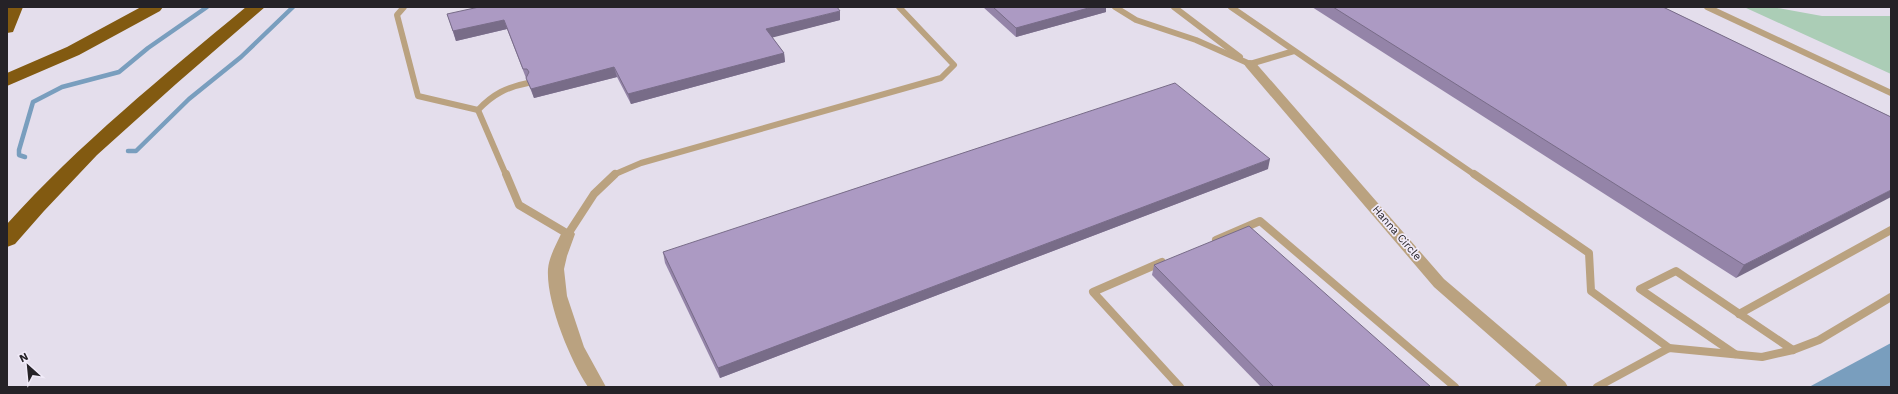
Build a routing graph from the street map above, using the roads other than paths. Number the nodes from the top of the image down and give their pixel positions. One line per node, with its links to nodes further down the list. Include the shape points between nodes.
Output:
1 (14, 7): 12 (highway)
2 (154, 7): 15 (highway, via 104,35)
3 (256, 7): 11 (highway)
4 (259, 7): 11 (highway)
5 (404, 7): 18 (lane, via 397,15 418,96)
6 (899, 7): 20 (lane, via 954,66 941,78 641,163 613,175 594,194)
7 (1115, 7): 14 (lane, via 1136,20 1196,40)
8 (1174, 7): 14 (lane)
9 (1231, 7): 13 (lane)
10 (1707, 7): 17 (lane)
11 (234, 26): 21 (highway, via 169,80 90,152)
12 (7, 28)
13 (1294, 51): 14 (lane); 26 (lane, via 1589,253 1591,291)
14 (1250, 64): 29 (street, Hanna Circle, via 1439,284)
15 (7, 80)
16 (528, 83): 18 (lane, via 506,87 490,96)
17 (1891, 93)
18 (478, 110): 20 (lane, via 519,205)
19 (1891, 230): 25 (lane)
20 (568, 234): 30 (street, via 557,263 558,290 581,362)
21 (7, 239)
22 (1209, 243): 32 (lane, via 1260,221)
23 (1173, 258): 31 (lane, via 1093,292)
24 (1891, 297): 27 (lane, via 1819,340)
25 (1739, 314): 27 (lane); 28 (lane, via 1676,271 1640,289)
26 (1669, 348): 28 (lane); 33 (lane)
27 (1793, 350): 28 (lane, via 1762,357)
28 (1735, 354)
29 (1549, 385)
30 (596, 387)
31 (1180, 387)
32 (1455, 387)
33 (1597, 387)

